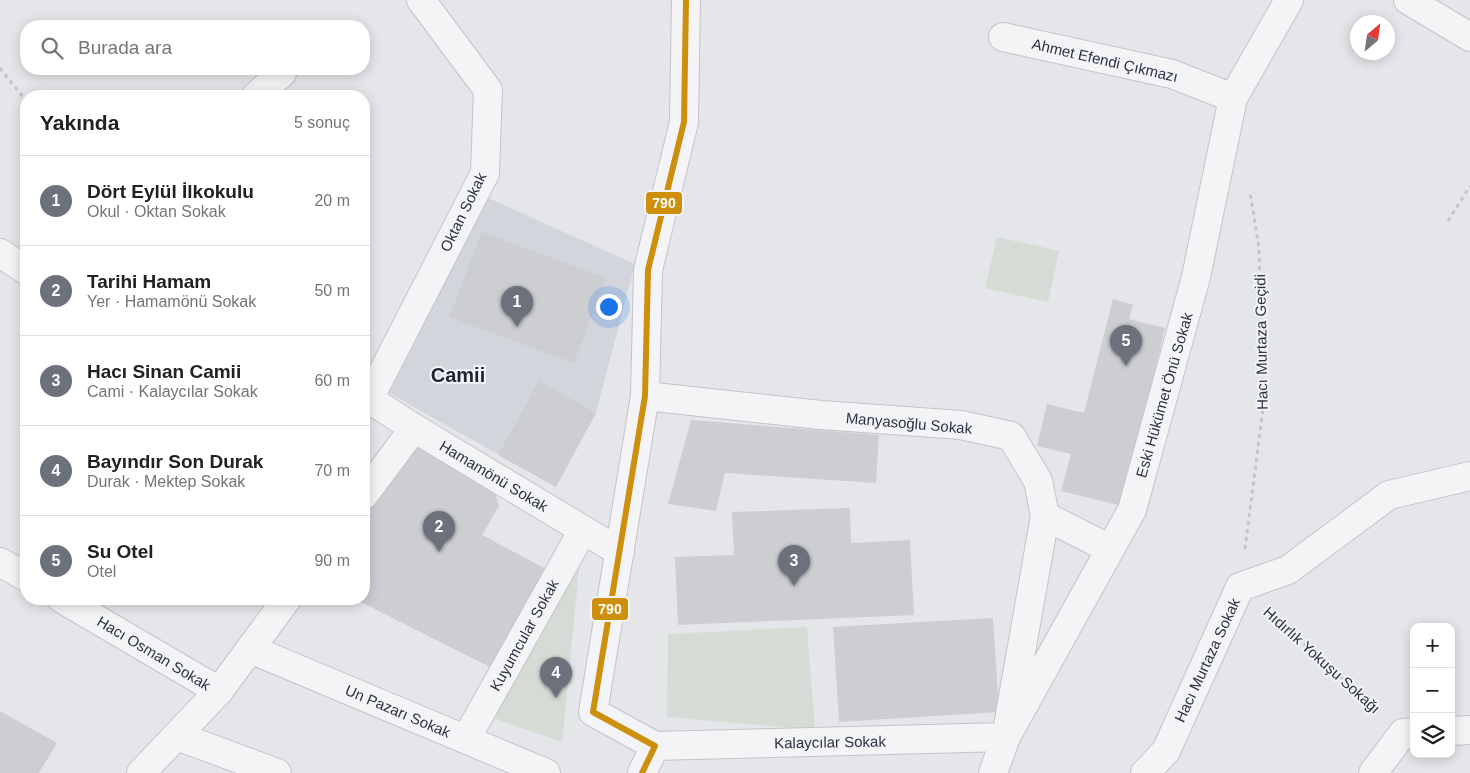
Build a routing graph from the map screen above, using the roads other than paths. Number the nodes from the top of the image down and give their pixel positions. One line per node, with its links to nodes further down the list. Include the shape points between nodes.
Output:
1 (421, 0): 12 (street, Oktan Sokak, via 488,90 485,173)
2 (686, 0): 13 (street, via 684,122 648,270)
3 (1289, 0): 9 (street, Eski Hükümet Önü Sokak)
4 (1408, 0): 6 (street)
5 (1003, 37): 9 (street, Ahmet Efendi Çıkmazı, via 1172,74)
6 (1470, 37)
7 (280, 75): 8 (street)
8 (263, 90)
9 (1233, 98): 20 (street, Eski Hükümet Önü Sokak, via 1196,277 1132,510)
10 (0, 253): 11 (street)
11 (20, 266)
12 (370, 390)
13 (645, 396): 18 (street, Manyasoğlu Sokak, via 821,416 961,425 1011,436 1038,481); 21 (street)
14 (370, 400): 15 (street, Hamamönü Sokak)
15 (414, 428): 17 (street); 19 (street, Hamamönü Sokak)
16 (1470, 476): 40 (street, Hacı Murtaza Sokak, via 1389,495 1288,570 1240,587 1166,751)
17 (370, 487)
18 (1045, 516): 20 (street); 32 (street)
19 (583, 530): 21 (street, Hamamönü Sokak); 33 (street, Kuyumcular Sokak)
20 (1110, 549): 32 (street, Eski Hükümet Önü Sokak)
21 (620, 552): 34 (street, via 593,712)
22 (0, 562): 23 (street)
23 (20, 574)
24 (72, 605): 27 (street, Hacı Osman Sokak)
25 (282, 605): 26 (street)
26 (250, 648): 27 (street); 33 (street, Un Pazarı Sokak)
27 (219, 692): 31 (street)
28 (1470, 730): 29 (street)
29 (1455, 731)
30 (1409, 732): 41 (street)
31 (177, 736): 35 (street); 36 (street)
32 (1006, 738): 34 (street, Kalaycılar Sokak); 39 (street, Eski Hükümet Önü Sokak)
33 (466, 739): 37 (street, Un Pazarı Sokak)
34 (655, 746): 38 (street)
35 (142, 773)
36 (277, 773)
37 (546, 773)
38 (642, 773)
39 (993, 773)
40 (1145, 773)
41 (1374, 773)

